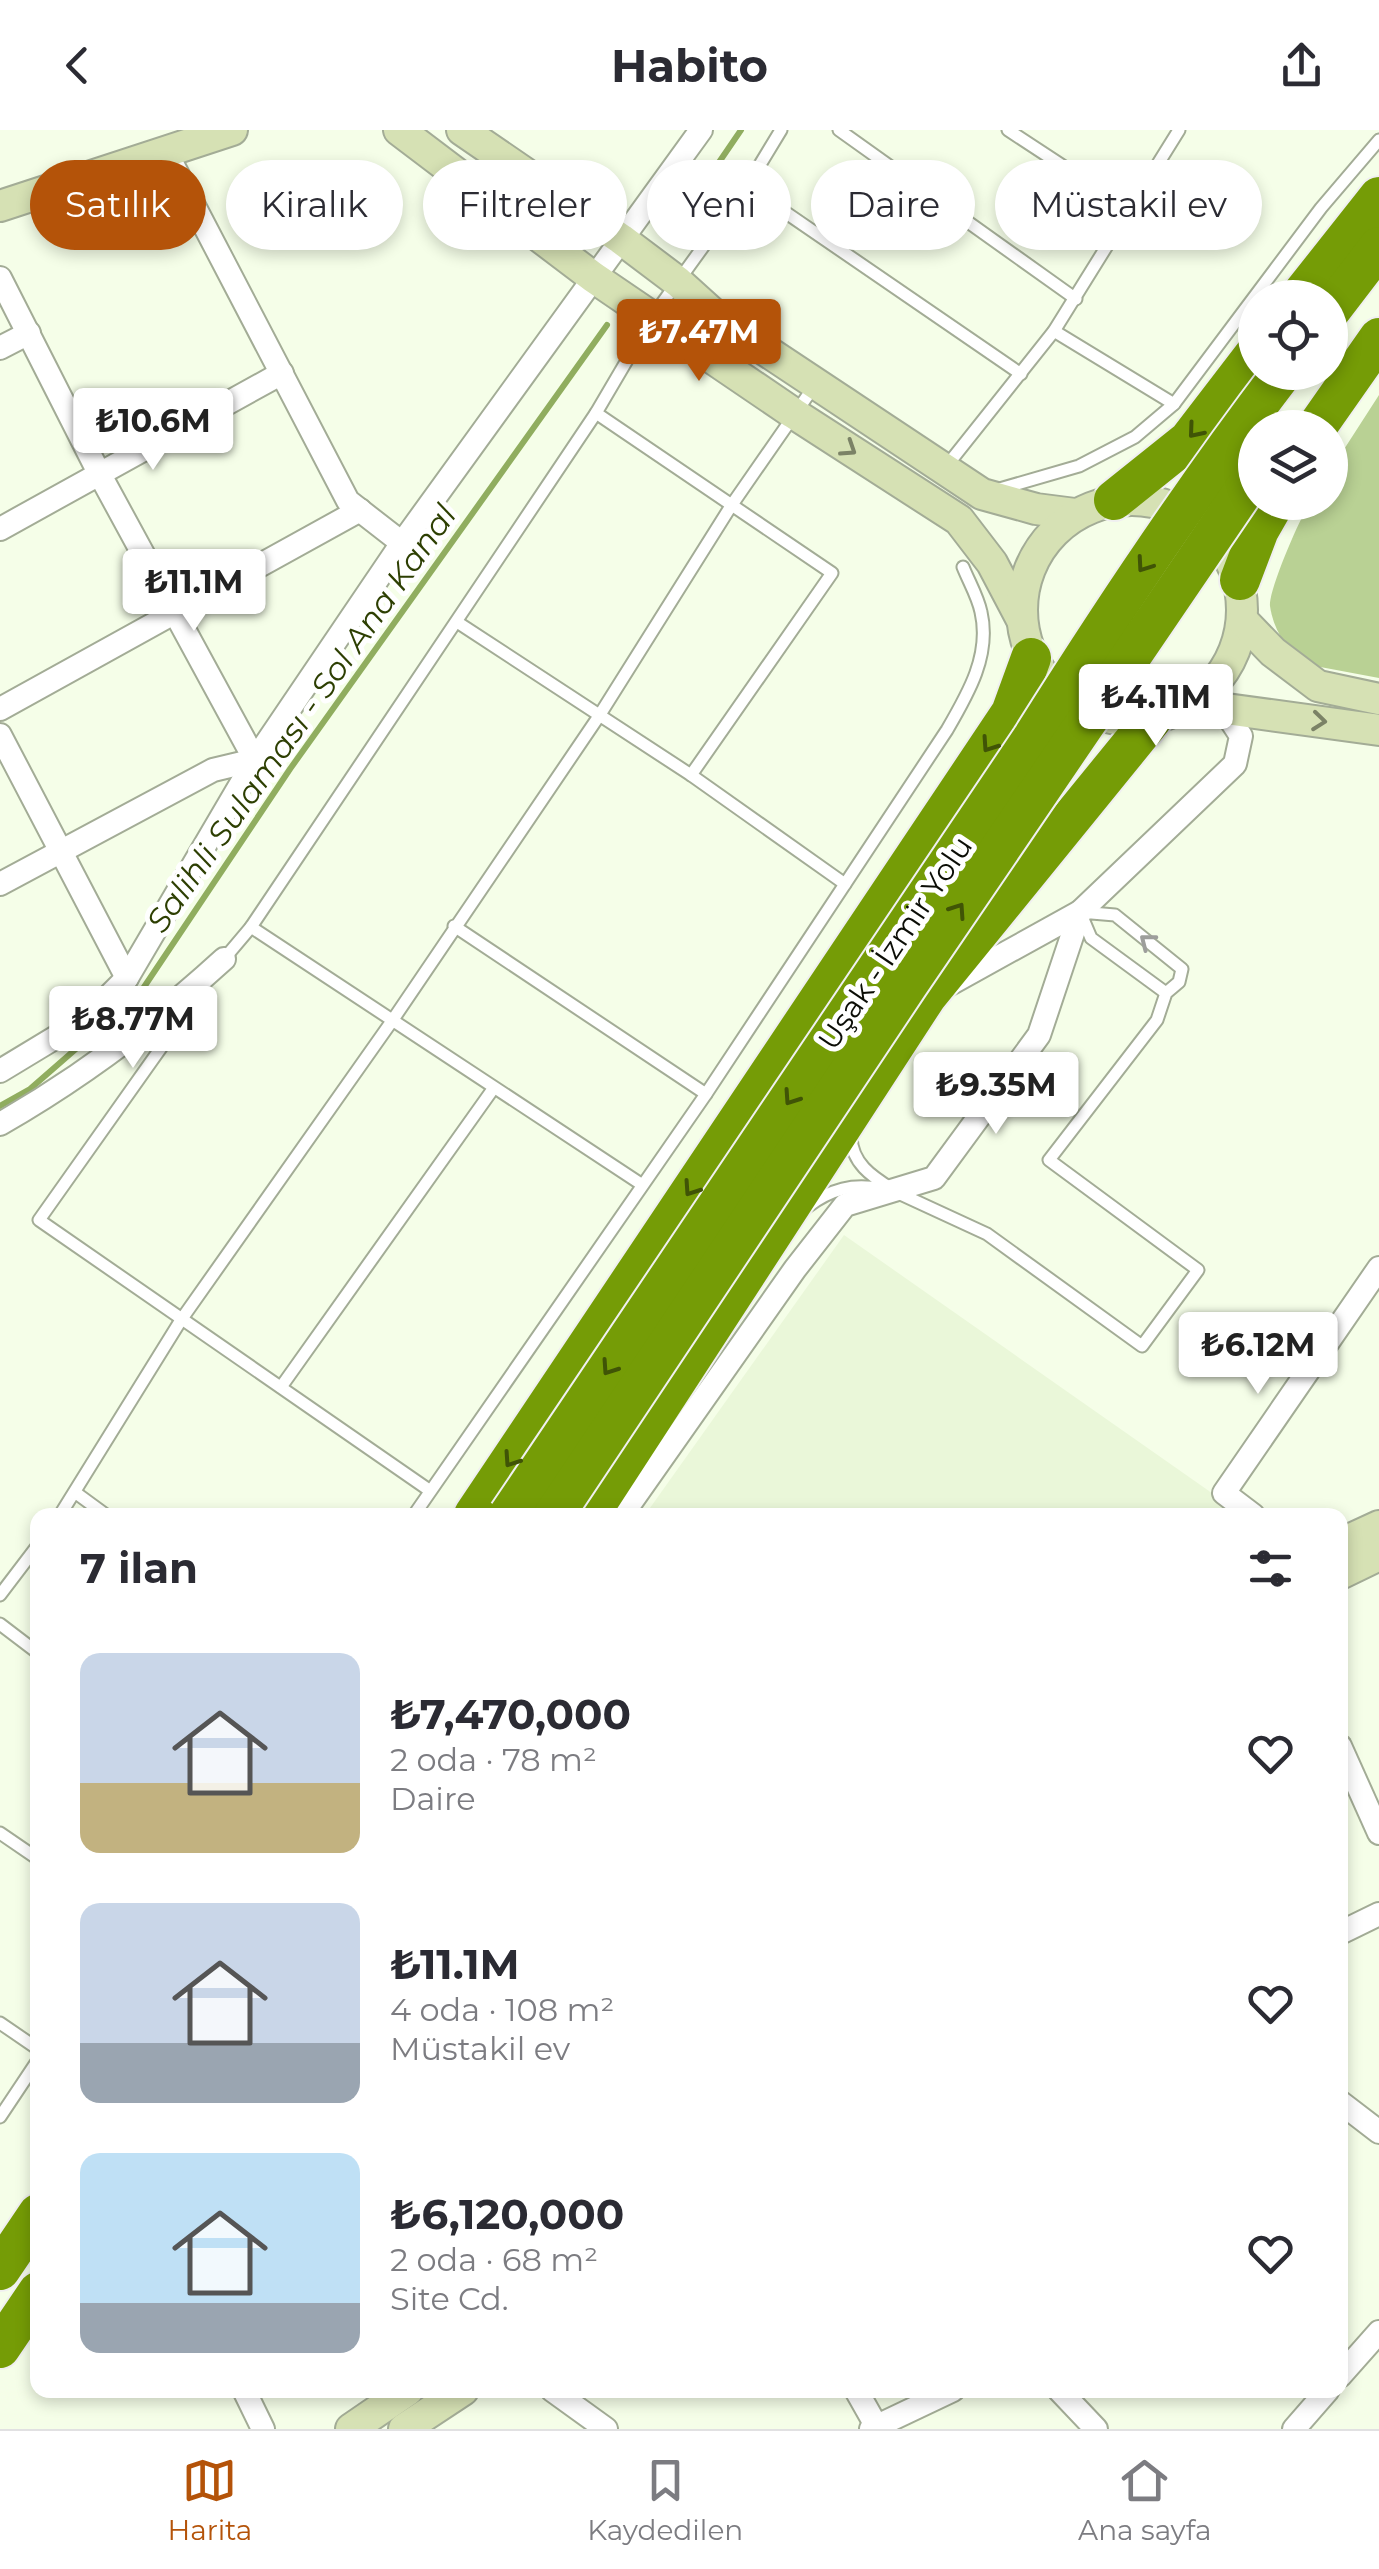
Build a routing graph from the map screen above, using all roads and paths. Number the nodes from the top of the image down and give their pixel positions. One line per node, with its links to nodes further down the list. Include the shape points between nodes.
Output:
1 (232, 130): 10 (street)
2 (398, 130): 24 (street)
3 (462, 130): 11 (street)
4 (701, 130): 18 (street)
5 (781, 130): 12 (lane)
6 (840, 130): 29 (lane)
7 (1008, 130): 13 (lane)
8 (1180, 130): 14 (lane)
9 (1379, 140): 42 (lane)
10 (166, 152): 16 (street); 37 (street)
11 (506, 160)
12 (763, 160)
13 (1054, 160)
14 (1161, 160)
15 (1379, 197): 26 (highway)
16 (0, 206)
17 (791, 216): 38 (lane)
18 (627, 231)
19 (627, 244): 27 (street)
20 (1379, 247): 28 (highway)
21 (613, 250): 24 (street)
22 (701, 250): 27 (lane)
23 (1106, 250): 29 (lane)
24 (594, 277): 31 (street); 56 (street)
25 (0, 278): 33 (street)
26 (1313, 280)
27 (678, 282): 31 (lane); 40 (street, via 720,320)
28 (1348, 287)
29 (1076, 299): 32 (lane)
30 (1379, 306): 36 (highway)
31 (653, 316): 44 (lane); 45 (street)
32 (1054, 330): 38 (lane); 42 (lane)
33 (28, 333): 35 (street); 47 (street)
34 (1379, 338): 43 (highway)
35 (0, 348)
36 (1348, 348)
37 (282, 373): 47 (street); 52 (street, via 348,500)
38 (1021, 374): 46 (lane)
39 (1238, 376): 50 (highway, one-way to 50, via 1189,440)
40 (815, 385): 45 (lane); 46 (street)
41 (1269, 390): 102 (highway, Uşak - İzmir Yolu, one-way to 102, bridge, via 1113,610)
42 (1174, 404): 48 (lane, via 1136,437 1079,466)
43 (1329, 410)
44 (596, 413): 51 (lane); 62 (lane)
45 (793, 413): 51 (lane); 60 (street, one-way to 60, via 958,520 992,563)
46 (945, 468): 48 (street)
47 (99, 473): 55 (street); 59 (street)
48 (982, 494): 53 (street)
49 (1238, 499): 103 (highway, Uşak - İzmir Yolu, one-way to 49, bridge)
50 (1114, 500): 53 (street); 58 (street, via 1155,500 1192,515 1222,544)
51 (731, 506): 68 (lane); 73 (lane, via 832,572)
52 (360, 510): 56 (street); 59 (street)
53 (1075, 514): 60 (street, via 1044,541 1026,578)
54 (1265, 520): 58 (highway)
55 (0, 529)
56 (402, 543): 72 (street)
57 (963, 568): 76 (lane, via 981,612 984,642 973,685)
58 (1240, 580): 61 (street)
59 (175, 615): 66 (street); 72 (street)
60 (1021, 618): 63 (street)
61 (1243, 621): 64 (street, via 1318,686); 65 (street, via 1216,683)
62 (457, 622): 68 (lane); 79 (lane)
63 (1032, 658): 69 (street, via 1052,687 1081,708 1116,720); 101 (highway, one-way to 101, via 1010,714)
64 (1379, 699)
65 (1190, 704): 67 (street); 69 (street)
66 (0, 710)
67 (1224, 710): 70 (street, one-way to 70); 77 (street, via 1241,736 1235,764)
68 (599, 716): 73 (lane); 78 (lane)
69 (1152, 719): 83 (highway)
70 (1379, 730)
71 (0, 735): 74 (street)
72 (256, 760): 74 (street, via 213,770); 81 (street)
73 (691, 776): 76 (lane)
74 (60, 852): 75 (street); 81 (street)
75 (0, 884)
76 (844, 884): 87 (lane)
77 (1080, 912): 82 (lane, via 1091,938); 82 (lane, one-way to 77, via 1182,969 1114,915); 83 (street); 91 (street, via 1038,1035 934,1178)
78 (454, 926): 84 (lane); 87 (lane)
79 (251, 927): 80 (lane); 84 (lane)
80 (224, 960): 89 (street, via 114,1052); 94 (lane, via 39,1220)
81 (127, 978): 85 (street, via 86,1018)
82 (1166, 993): 91 (lane, via 1157,1020 1049,1160 1198,1270 1142,1346 987,1234)
83 (926, 998): 88 (highway)
84 (392, 1021): 86 (lane); 94 (lane)
85 (0, 1071)
86 (494, 1089): 90 (lane); 95 (lane)
87 (706, 1094): 90 (lane)
88 (850, 1116): 91 (lane, via 851,1151 868,1174); 92 (highway)
89 (0, 1124)
90 (641, 1184): 96 (lane)
91 (896, 1192): 92 (lane, via 858,1184 825,1194); 105 (street, via 846,1205)
92 (779, 1227): 104 (highway)
93 (1379, 1268): 106 (street, via 1224,1492)
94 (180, 1320): 95 (lane); 97 (lane)
95 (281, 1387): 96 (lane)
96 (430, 1490): 100 (lane)
97 (76, 1493): 98 (lane); 99 (lane)
98 (65, 1508)
99 (96, 1508)
100 (418, 1508)
101 (479, 1508)
102 (514, 1508)
103 (559, 1508)
104 (594, 1508)
105 (627, 1508)
106 (1244, 1508)
107 (1379, 1526): 108 (street)
108 (1348, 1540)
109 (1379, 1555): 111 (street)
110 (30, 1556): 112 (lane)
111 (1348, 1570)
112 (0, 1595)
113 (0, 1624): 114 (lane)
114 (30, 1646)
115 (1348, 1756): 116 (street)
116 (1368, 1782): 118 (street)
117 (0, 1833): 119 (lane)
118 (1379, 1833)
119 (30, 1854)
120 (1379, 1914): 121 (street)
121 (1348, 1929)
122 (0, 2023): 123 (lane)
123 (30, 2044)
124 (30, 2072): 126 (lane)
125 (1348, 2108): 127 (street)
126 (0, 2117)
127 (1379, 2132)
128 (30, 2226): 129 (highway)
129 (0, 2270)
130 (30, 2304): 132 (highway)
131 (1379, 2332): 133 (street)
132 (0, 2348)
133 (1348, 2367)
134 (248, 2398): 143 (street)
135 (396, 2398): 144 (street)
136 (451, 2398): 145 (street)
137 (563, 2398): 146 (street)
138 (860, 2398): 142 (street)
139 (937, 2398): 142 (street)
140 (1067, 2398): 147 (street)
141 (1321, 2398): 148 (street)
142 (875, 2428)
143 (263, 2429)
144 (351, 2429)
145 (404, 2429)
146 (606, 2429)
147 (1096, 2429)
148 (1294, 2429)

